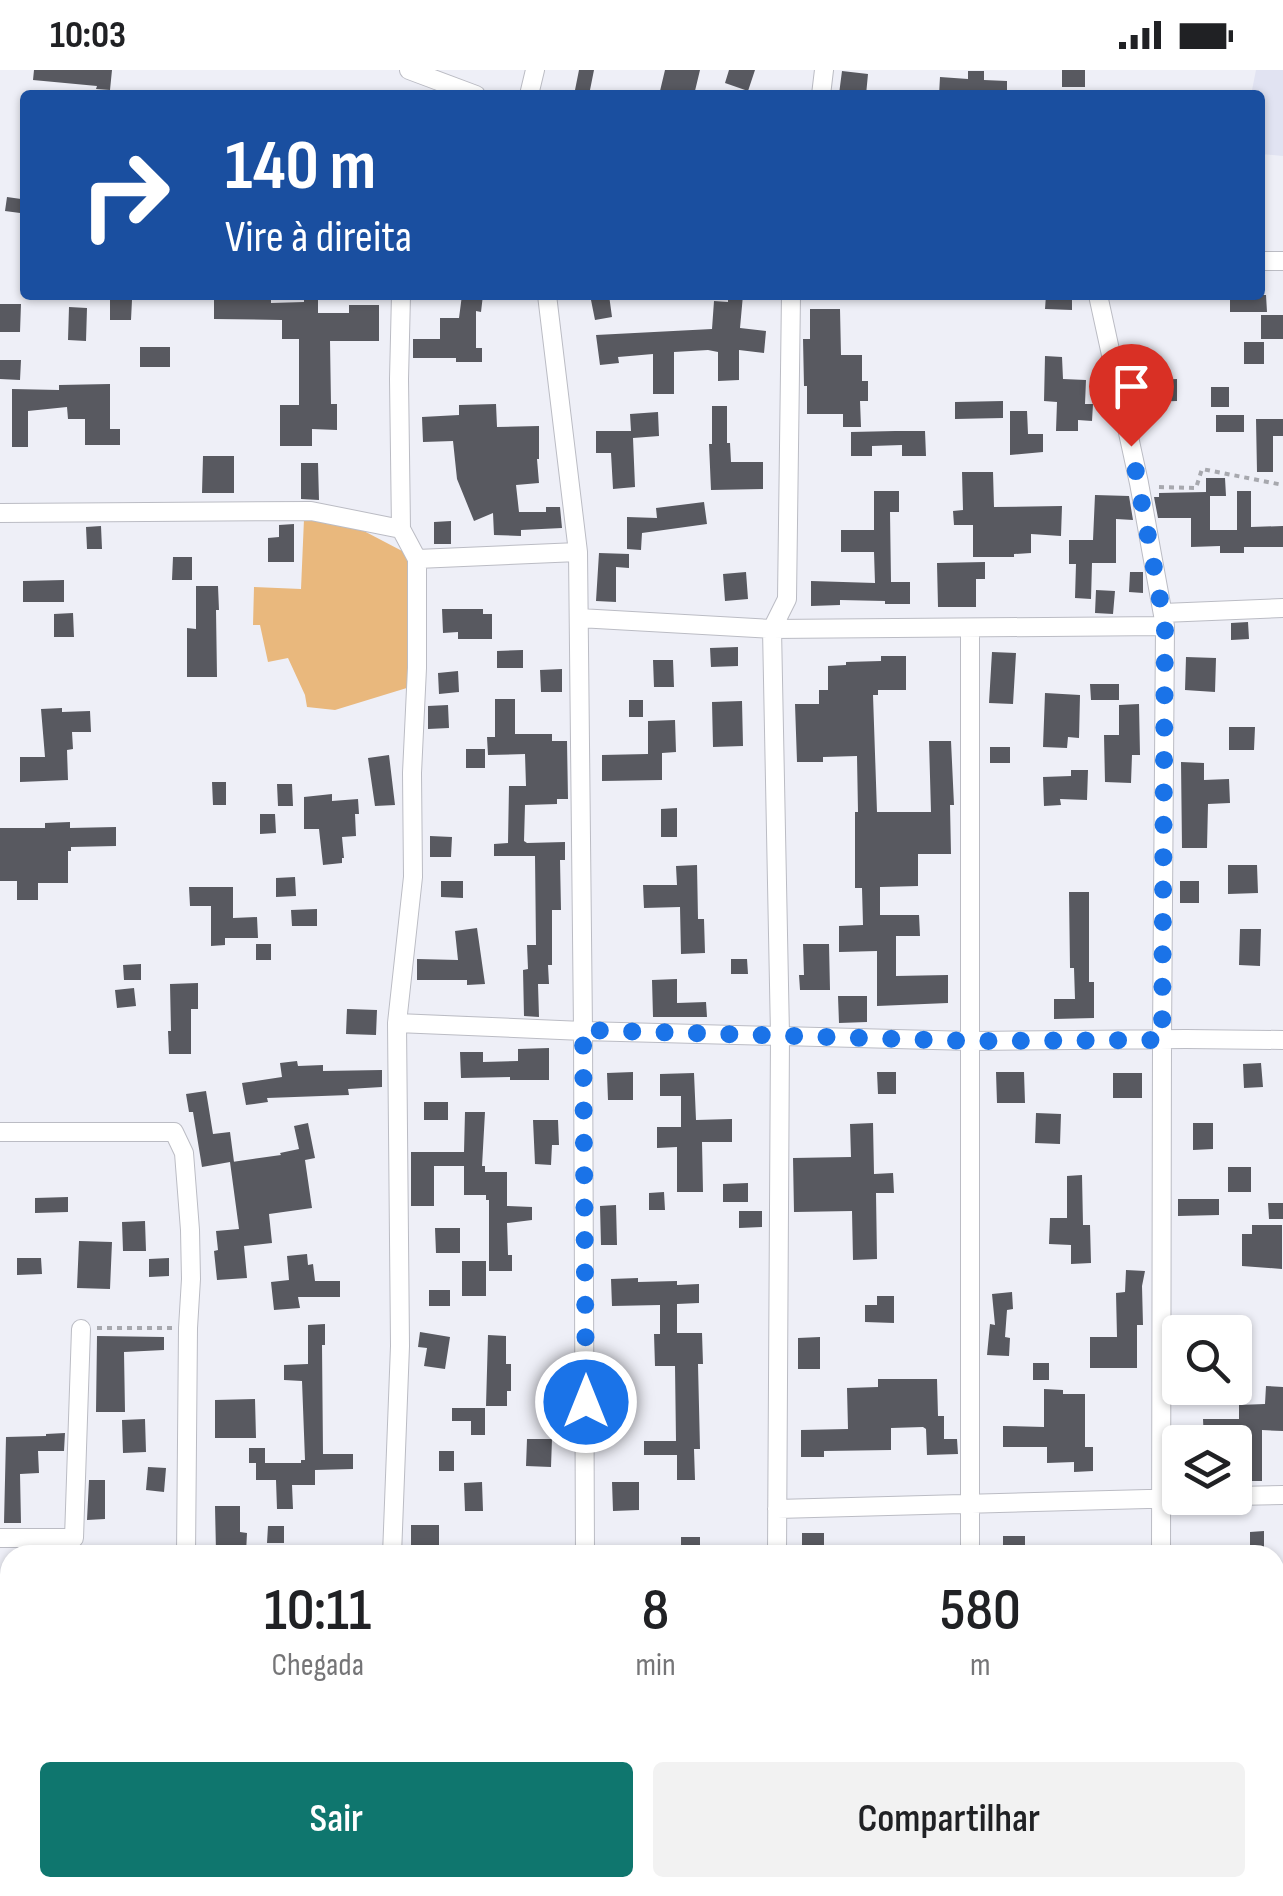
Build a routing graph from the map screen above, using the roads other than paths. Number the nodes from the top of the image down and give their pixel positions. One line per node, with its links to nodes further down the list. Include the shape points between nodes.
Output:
1 (409, 70): 2 (street)
2 (427, 86)
3 (402, 300): 8 (street)
4 (548, 300): 9 (street)
5 (792, 300): 15 (street, via 787,599)
6 (1099, 300): 13 (street)
7 (0, 512): 8 (street, via 311,511)
8 (401, 529): 10 (street)
9 (578, 552): 10 (street); 12 (street)
10 (417, 559): 16 (street, via 413,878)
11 (1283, 608): 13 (street)
12 (579, 618): 15 (street); 17 (street)
13 (1164, 620): 14 (street); 20 (street)
14 (970, 628): 15 (street); 21 (street)
15 (772, 629): 19 (street)
16 (397, 1023): 17 (street); 32 (street, via 400,1327)
17 (583, 1030): 19 (street); 33 (street)
18 (1283, 1032): 22 (street)
19 (780, 1035): 21 (street); 29 (street)
20 (1162, 1040): 21 (street); 22 (street); 27 (street)
21 (971, 1041): 28 (street)
22 (1283, 1041)
23 (0, 1132): 31 (street, via 174,1132 184,1153 191,1279)
24 (81, 1328): 30 (street, via 74,1538)
25 (1283, 1495): 26 (street)
26 (1252, 1496)
27 (1161, 1498): 28 (street); 36 (street)
28 (969, 1502): 29 (street); 35 (street)
29 (777, 1509): 34 (street)
30 (0, 1538)
31 (186, 1545)
32 (392, 1545)
33 (585, 1545)
34 (777, 1545)
35 (970, 1545)
36 (1161, 1545)

